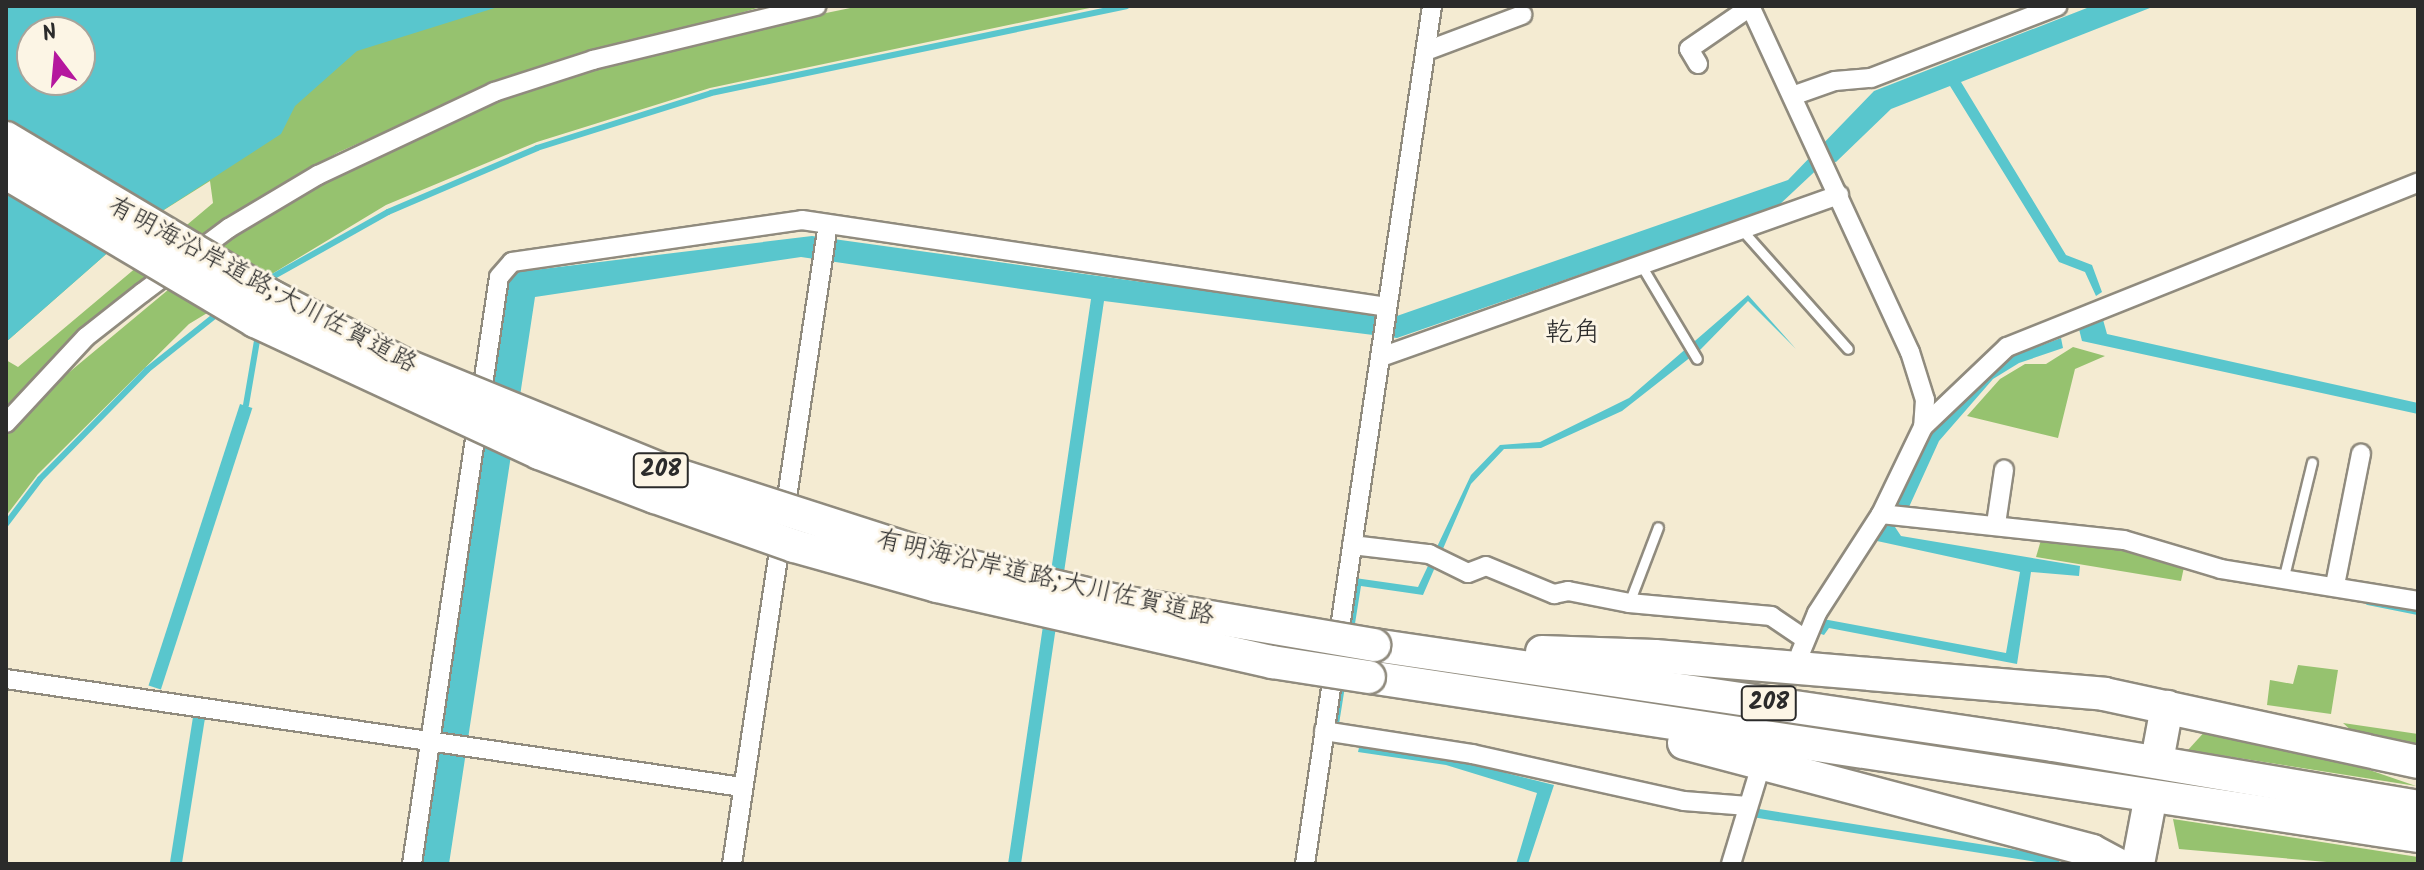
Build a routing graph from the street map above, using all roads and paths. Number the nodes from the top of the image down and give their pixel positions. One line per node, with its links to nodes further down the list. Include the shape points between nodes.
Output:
1 (817, 6): 20 (street, via 579,64 494,92 357,155 229,228 142,293 86,337)
2 (1432, 6): 6 (street)
3 (2058, 6): 8 (street, via 1871,78 1835,81)
4 (1750, 7): 7 (street, via 1689,49); 8 (street)
5 (1522, 15): 6 (street)
6 (1426, 51): 16 (street)
7 (1698, 64)
8 (1795, 95): 12 (street)
9 (6, 138): 33 (highway, 有明海沿岸道路;大川佐賀道路 / 208, bridge, via 259,290 403,364 539,424 665,471 943,560 1116,601)
10 (6, 173): 35 (highway, 有明海沿岸道路;大川佐賀道路 / 208, bridge, via 255,321 524,446 655,497 794,546 937,586 1272,662)
11 (2418, 183): 21 (street, via 2007,347)
12 (1839, 195): 14 (street); 21 (street, via 1922,382)
13 (828, 224): 16 (street); 38 (street, via 802,220 512,262 504,268); 42 (street)
14 (1742, 230): 15 (street); 17 (lane)
15 (1641, 265): 18 (street); 19 (lane)
16 (1387, 309): 18 (street)
17 (1848, 349)
18 (1382, 350): 28 (street)
19 (1697, 359)
20 (6, 423)
21 (1923, 427): 25 (street)
22 (2361, 454): 30 (street)
23 (2312, 462): 29 (lane)
24 (2004, 470): 26 (street)
25 (1881, 514): 26 (street); 32 (street, via 1802,646 1771,616)
26 (1996, 524): 29 (street, via 2124,540 2206,565)
27 (1658, 527): 32 (lane)
28 (1352, 545): 32 (street, via 1437,556 1454,570 1468,573 1486,566 1554,594 1568,591); 37 (street)
29 (2284, 576): 30 (street)
30 (2335, 585): 31 (street)
31 (2418, 601)
32 (1629, 603)
33 (1413, 651): 36 (highway, via 1655,656 2021,684); 39 (highway, 有明海沿岸道路;大川佐賀道路 / 208)
34 (6, 679): 38 (street)
35 (1423, 685): 43 (highway, 有明海沿岸道路;大川佐賀道路 / 208); 51 (highway, via 1625,726 1806,772 2092,851)
36 (2167, 707): 39 (highway); 40 (highway)
37 (1324, 731): 44 (street, via 1472,754 1684,801); 49 (street)
38 (429, 741): 42 (street); 47 (street)
39 (2162, 757): 45 (highway, 208)
40 (2418, 762)
41 (1758, 775): 44 (street)
42 (742, 787): 48 (street)
43 (2153, 804): 46 (highway, 208); 52 (highway)
44 (1748, 806): 50 (street)
45 (2418, 807)
46 (2418, 836)
47 (412, 864)
48 (732, 864)
49 (1305, 864)
50 (1731, 864)
51 (2116, 864)
52 (2138, 864)

